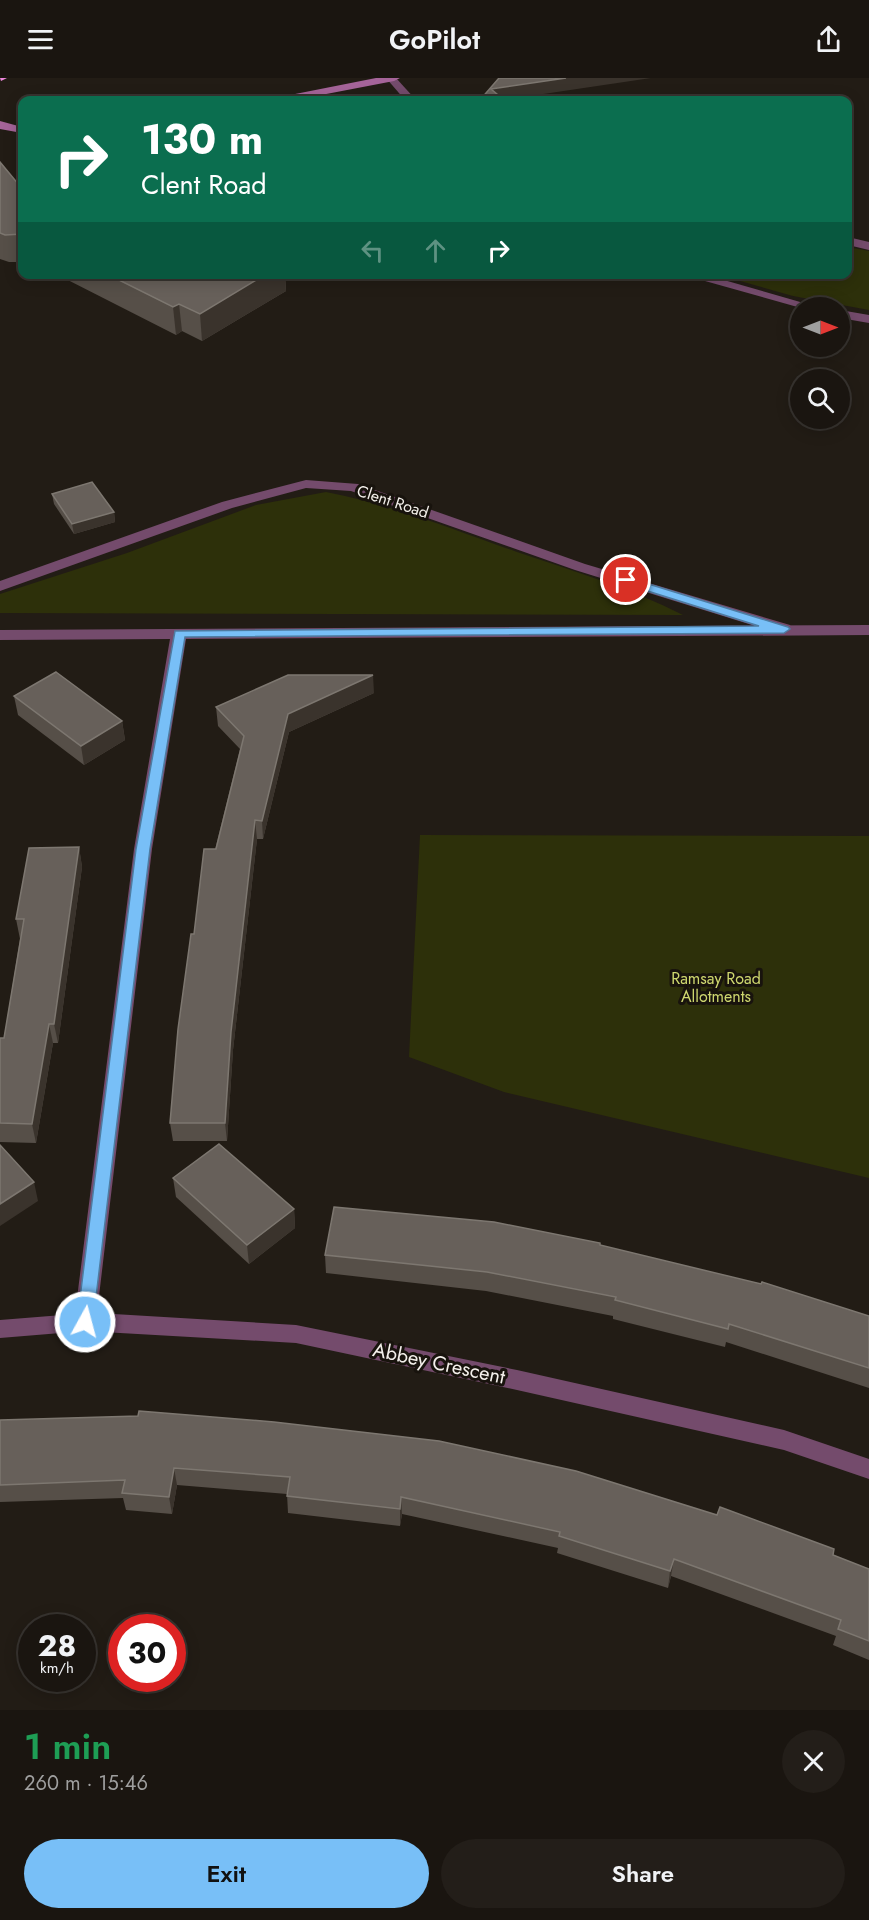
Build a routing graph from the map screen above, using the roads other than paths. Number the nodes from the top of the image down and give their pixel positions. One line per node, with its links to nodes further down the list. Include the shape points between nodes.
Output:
1 (393, 78): 2 (street); 3 (street)
2 (301, 96)
3 (408, 96)
4 (0, 125): 5 (street)
5 (18, 129)
6 (0, 136): 7 (street)
7 (18, 136)
8 (852, 242): 9 (street)
9 (869, 246)
10 (706, 279): 11 (street)
11 (790, 301)
12 (850, 316): 13 (street)
13 (869, 319)
14 (0, 586): 15 (street, Clent Road, via 227,505 306,484 333,484 352,487 580,567)
15 (784, 629): 16 (street, Clent Road); 17 (street, Clent Road)
16 (869, 630)
17 (179, 633): 18 (street, Clent Road); 19 (street, via 143,849)
18 (0, 635)
19 (85, 1322): 20 (street, Abbey Crescent); 21 (street, Abbey Crescent, via 296,1334 784,1440)
20 (0, 1329)
21 (869, 1468)

